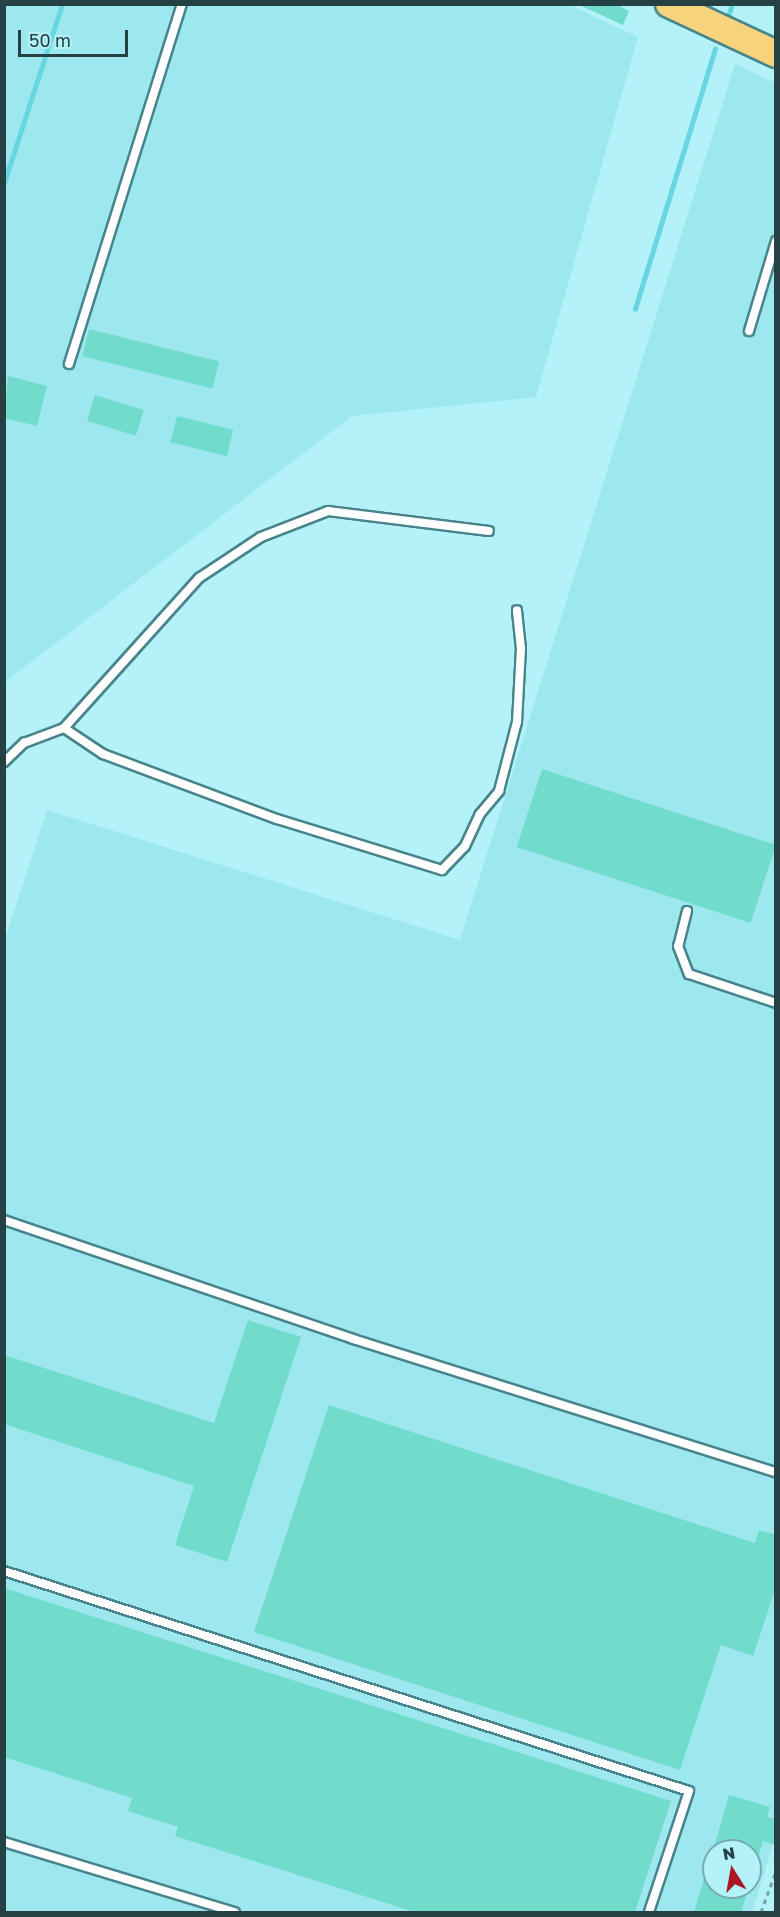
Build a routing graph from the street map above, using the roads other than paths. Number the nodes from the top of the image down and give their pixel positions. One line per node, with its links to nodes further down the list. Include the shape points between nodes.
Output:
1 (182, 4): 6 (lane)
2 (669, 4): 3 (main road)
3 (776, 54)
4 (776, 241): 5 (lane)
5 (749, 331)
6 (69, 364)
7 (489, 531): 9 (lane, via 328,511 261,537 199,578)
8 (517, 610): 9 (lane, via 521,649 517,722 499,791 480,814 465,846 441,870 277,819 104,754)
9 (64, 728): 10 (lane, via 24,742)
10 (4, 762)
11 (687, 911): 12 (lane, via 678,946 689,974)
12 (776, 1003)
13 (4, 1220): 14 (lane, via 353,1339)
14 (776, 1472)
15 (4, 1571): 18 (lane, via 689,1791)
16 (4, 1842): 17 (lane)
17 (235, 1912)
18 (649, 1912)

